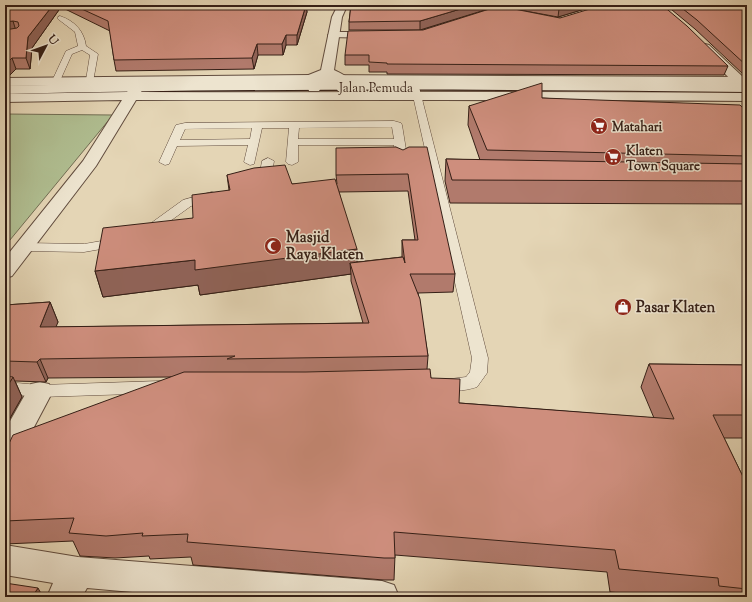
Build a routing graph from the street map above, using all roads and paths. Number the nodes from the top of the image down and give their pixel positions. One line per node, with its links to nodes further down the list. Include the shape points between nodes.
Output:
1 (344, 5): 3 (street, via 337,17)
2 (60, 18): 6 (lane, via 76,27 82,36)
3 (334, 35): 4 (street); 7 (street)
4 (389, 35)
5 (696, 37): 13 (street)
6 (82, 47): 8 (lane, via 94,54); 9 (lane, via 69,53)
7 (327, 72): 11 (street); 12 (street)
8 (90, 80): 9 (street); 11 (street)
9 (56, 81): 10 (street)
10 (5, 82)
11 (312, 83): 12 (street, Jalan Pemuda); 16 (street, Jalan Pemuda)
12 (343, 84): 13 (street); 17 (street, Jalan Pemuda)
13 (745, 88): 17 (street)
14 (5, 90): 15 (street)
15 (135, 91): 16 (street); 18 (street); 32 (street, via 90,163)
16 (276, 92): 17 (street)
17 (416, 92): 34 (lane, via 440,176 480,358 478,373 471,383)
18 (5, 98)
19 (258, 125): 20 (lane); 21 (lane); 24 (lane, via 180,127)
20 (294, 125): 22 (lane); 23 (lane, via 394,124 397,125)
21 (254, 142): 24 (lane); 26 (lane)
22 (293, 142): 23 (lane); 28 (lane)
23 (399, 142): 29 (lane)
24 (172, 143): 25 (lane)
25 (165, 162)
26 (250, 162)
27 (268, 162): 30 (lane, via 265,178 257,186)
28 (292, 162)
29 (402, 162)
30 (249, 188)
31 (226, 193): 32 (lane, via 187,203 138,237 113,244 60,248)
32 (24, 247): 33 (street)
33 (5, 272)
34 (423, 385)
35 (175, 387): 37 (lane)
36 (5, 388): 37 (lane)
37 (40, 391): 38 (street)
38 (5, 455)
39 (5, 560): 40 (street)
40 (71, 584): 41 (street)
41 (382, 597)

